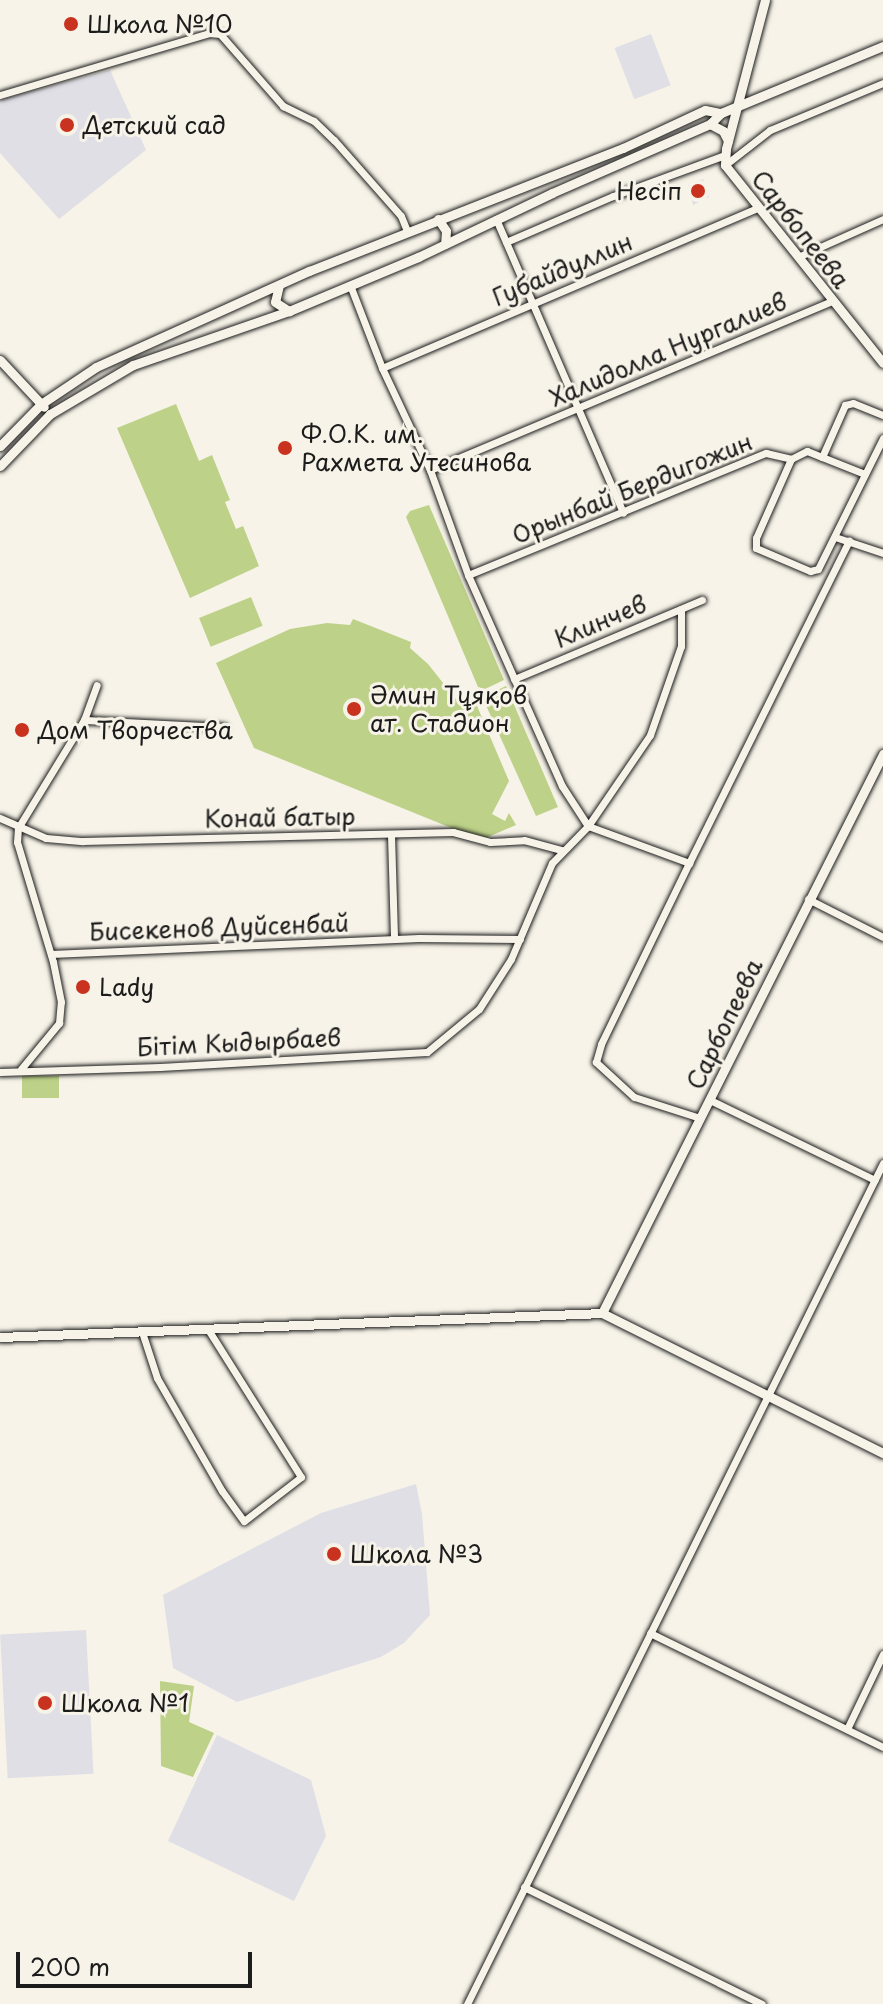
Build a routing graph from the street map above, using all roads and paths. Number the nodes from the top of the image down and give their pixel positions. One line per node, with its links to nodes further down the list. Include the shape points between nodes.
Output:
1 (765, 0): 5 (street, Сарбопеева)
2 (883, 46): 5 (street)
3 (883, 83): 9 (street, via 770,130)
4 (0, 95): 14 (street, via 220,34 282,105 314,121 334,140 401,216)
5 (738, 107): 6 (street); 8 (street, Сарбопеева)
6 (721, 113): 7 (street); 11 (street, via 705,110 609,154)
7 (710, 124): 8 (street); 12 (street)
8 (728, 141): 9 (street, Сарбопеева)
9 (725, 160): 10 (street, Сарбопеева); 15 (street, via 613,196)
10 (757, 208): 17 (street, Сарбопеева); 21 (street, Губайдуллин)
11 (438, 219): 14 (street); 16 (street, via 446,231)
12 (496, 219): 15 (street); 16 (street)
13 (883, 219): 17 (street)
14 (407, 231): 18 (street)
15 (506, 242): 21 (street)
16 (445, 244): 19 (street)
17 (798, 257): 20 (street, Сарбопеева)
18 (279, 285): 22 (street, via 275,302); 27 (street, via 96,367)
19 (350, 285): 22 (street); 26 (street)
20 (832, 301): 23 (street, Сарбопеева); 28 (street, Халидолла Нургалиев)
21 (531, 304): 26 (street, Губайдуллин); 28 (street)
22 (289, 311): 29 (street, via 133,365)
23 (878, 350): 25 (street, Сарбопеева)
24 (0, 360): 27 (street)
25 (883, 363)
26 (382, 368): 36 (street)
27 (41, 404): 29 (street); 32 (street)
28 (578, 409): 36 (street, Халидолла Нургалиев); 38 (street)
29 (50, 414): 35 (street)
30 (883, 415): 33 (street, via 845,405)
31 (883, 438): 37 (street, Орынбай Бердигожин)
32 (0, 446)
33 (822, 457): 34 (street, via 807,451); 37 (street)
34 (791, 459): 38 (street, Орынбай Бердигожин, via 766,453); 39 (street, Орынбай Бердигожин, via 756,548 810,571 822,564)
35 (0, 466)
36 (430, 470): 42 (street)
37 (865, 474): 39 (street, Орынбай Бердигожин)
38 (623, 513): 42 (street, Орынбай Бердигожин)
39 (835, 537): 40 (street)
40 (849, 541): 41 (street); 55 (street)
41 (883, 553)
42 (468, 575): 45 (street)
43 (702, 600): 44 (street, Клинчев)
44 (681, 609): 45 (street, Клинчев); 51 (street, Бiтiм Кыдырбаев, via 681,646 650,735)
45 (514, 679): 51 (street, via 554,770)
46 (97, 685): 47 (street)
47 (84, 720): 48 (street); 52 (street)
48 (224, 727)
49 (883, 754): 56 (street, Сарбопеева)
50 (0, 818): 52 (street, Конай батыр)
51 (588, 826): 54 (street, Бiтiм Кыдырбаев); 55 (street)
52 (18, 828): 53 (street, Конай батыр, via 46,838 83,841); 60 (street, via 17,842)
53 (391, 835): 54 (street, Конай батыр, via 453,832); 58 (street)
54 (562, 850): 59 (street, Бiтiм Кыдырбаев)
55 (689, 863): 64 (street, via 596,1062 634,1097)
56 (808, 899): 57 (street); 63 (street, Сарбопеева)
57 (883, 937)
58 (394, 939): 59 (street, Бисекенов Дуйсенбай); 60 (street, Бисекенов Дуйсенбай)
59 (520, 939): 61 (street, Бiтiм Кыдырбаев, via 479,1009 427,1052)
60 (51, 954): 61 (street, via 61,1002 59,1023)
61 (21, 1069): 62 (street, Бiтiм Кыдырбаев)
62 (0, 1072)
63 (710, 1100): 64 (street, Сарбопеева); 66 (street)
64 (700, 1118): 67 (street, Сарбопеева)
65 (883, 1163): 66 (street)
66 (875, 1180): 71 (street)
67 (602, 1313): 68 (street); 71 (street)
68 (207, 1328): 69 (street); 69 (street, via 301,1477 244,1521 157,1378)
69 (142, 1332): 70 (street)
70 (0, 1337)
71 (767, 1397): 72 (street); 73 (street)
72 (883, 1453)
73 (650, 1633): 75 (street); 77 (street)
74 (883, 1654): 75 (street)
75 (847, 1729): 76 (street)
76 (883, 1747)
77 (524, 1887): 78 (street); 79 (street)
78 (467, 2004)
79 (762, 2004)

